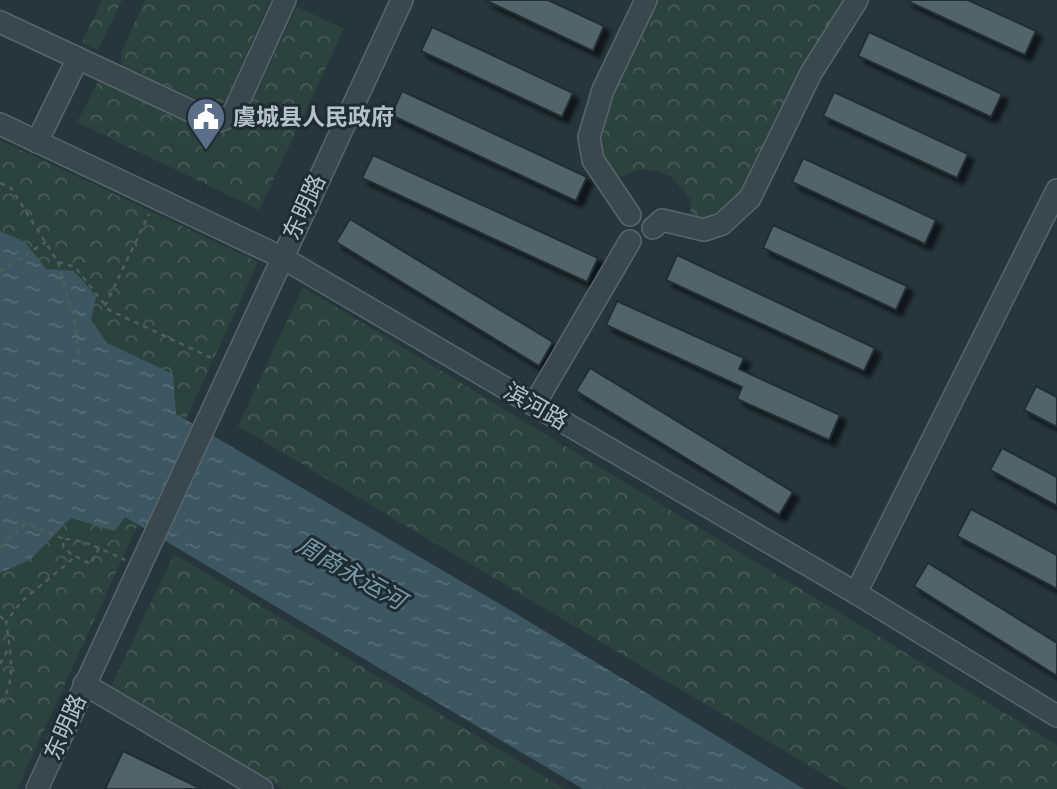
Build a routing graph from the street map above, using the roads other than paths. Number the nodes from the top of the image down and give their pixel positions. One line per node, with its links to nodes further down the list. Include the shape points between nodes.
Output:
1 (285, 0): 6 (street, via 233,114 222,120 208,119)
2 (402, 0): 13 (street, 东明路)
3 (646, 0): 10 (street, via 603,90 589,137 593,160)
4 (857, 0): 11 (street, via 811,73 750,198 722,223 704,230 662,220)
5 (0, 22): 6 (street)
6 (78, 58): 8 (street)
7 (0, 124): 8 (street, 滨河路)
8 (37, 142): 13 (street, 滨河路)
9 (1057, 190): 15 (street)
10 (629, 215): 11 (street, via 645,215); 12 (street, via 622,228)
11 (653, 228): 12 (street, via 646,241)
12 (630, 241): 14 (street)
13 (281, 257): 14 (street, 滨河路); 16 (street, 东明路)
14 (534, 405): 15 (street, 滨河路)
15 (856, 593): 17 (street, 滨河路)
16 (84, 684): 18 (street, 东明路); 19 (street)
17 (1057, 716)
18 (37, 789)
19 (262, 789)

